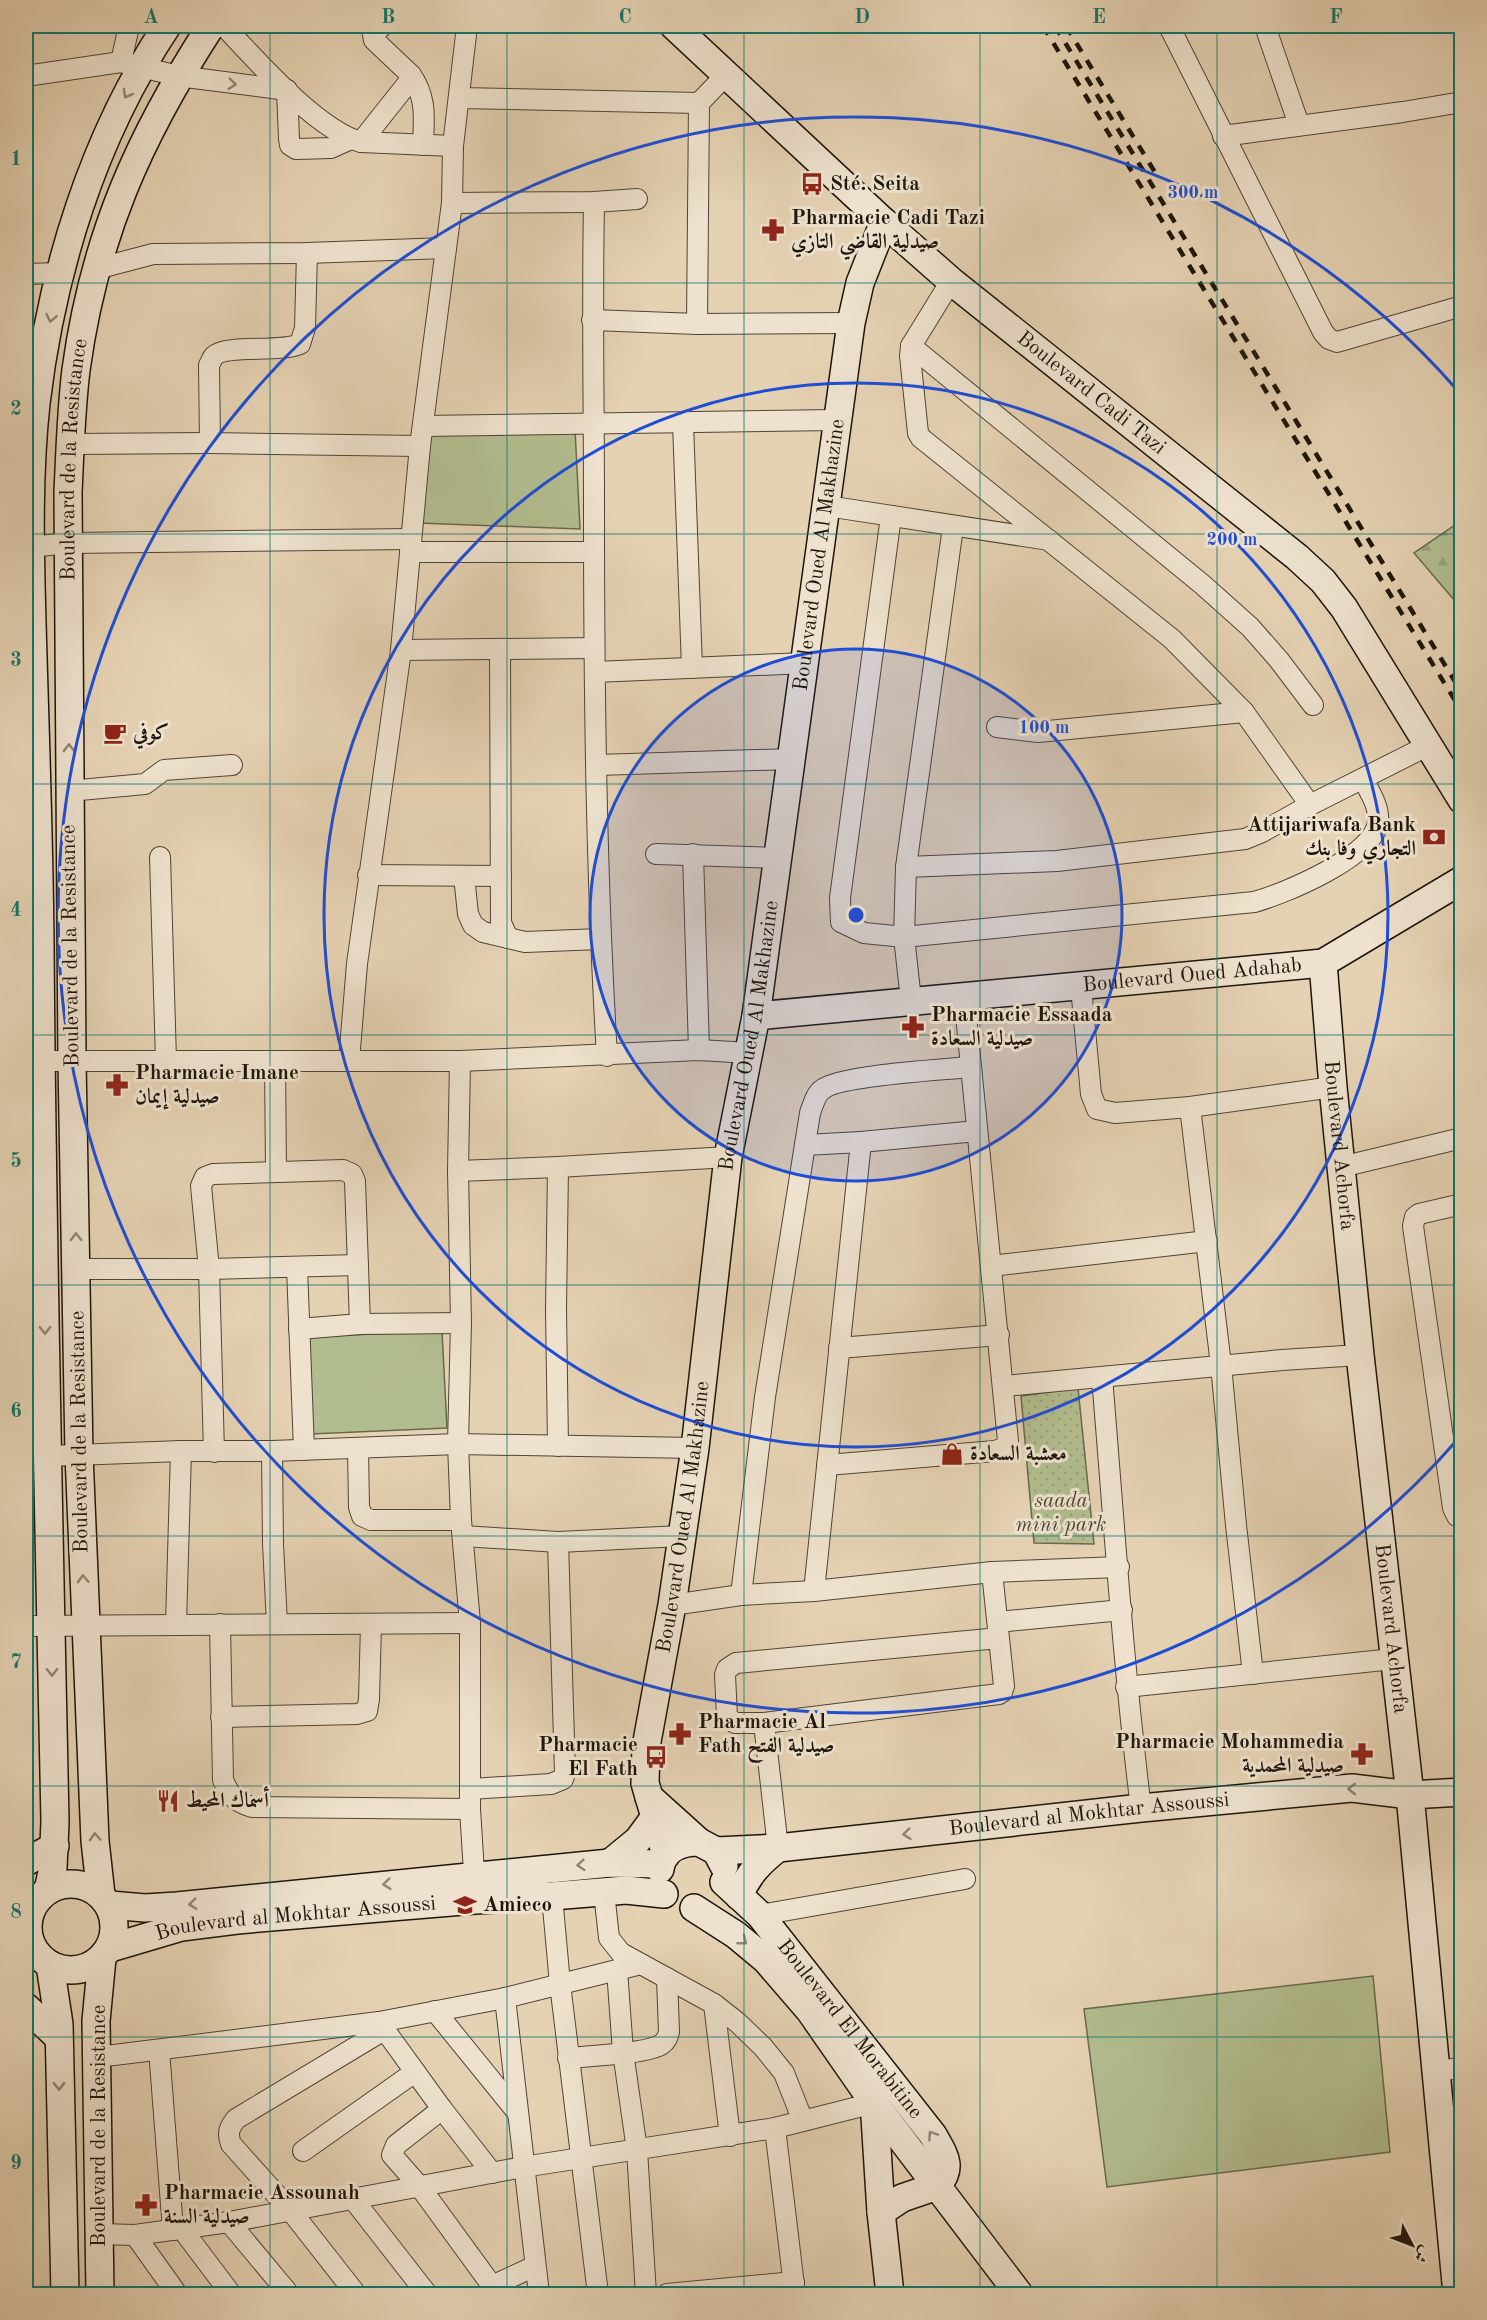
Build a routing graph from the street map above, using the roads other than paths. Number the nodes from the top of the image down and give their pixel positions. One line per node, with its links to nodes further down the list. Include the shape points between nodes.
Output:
1 (129, 26): 10 (street)
2 (167, 26): 10 (street, Boulevard de la Resistance)
3 (211, 26): 14 (street, Boulevard de la Resistance)
4 (224, 26): 15 (street)
5 (382, 26): 11 (street, via 373,35 374,40)
6 (467, 26): 16 (street)
7 (674, 26): 12 (street, Boulevard Cadi Tazi)
8 (1169, 26): 20 (street)
9 (1265, 26): 19 (street)
10 (132, 64): 13 (street); 14 (street); 31 (street, Boulevard de la Resistance, one-way to 31)
11 (411, 75): 21 (street); 22 (street, via 421,90)
12 (726, 75): 18 (street); 27 (street, Boulevard Cadi Tazi)
13 (26, 76)
14 (178, 76): 15 (street, one-way to 15); 30 (street, Boulevard de la Resistance, via 123,187)
15 (287, 90): 21 (street, via 322,120); 21 (street, via 290,145 296,149 331,148)
16 (459, 98): 18 (street); 23 (street)
17 (1461, 102): 19 (street)
18 (699, 103): 37 (street)
19 (1299, 125): 20 (street)
20 (1223, 136): 34 (street, via 1329,339 1337,342)
21 (356, 140): 22 (street)
22 (423, 145): 23 (street)
23 (453, 146): 26 (street)
24 (637, 199): 25 (street)
25 (594, 202): 26 (street); 35 (street)
26 (452, 203): 28 (street)
27 (884, 222): 33 (street, Boulevard Cadi Tazi); 36 (street, Boulevard Oued Al Makhazine, via 860,283)
28 (446, 248): 29 (street); 42 (street)
29 (307, 253): 30 (street, via 153,254); 43 (street, via 305,328 300,344 284,349 224,351 214,356 209,365)
30 (96, 269): 44 (street, Boulevard de la Resistance, via 76,370)
31 (60, 273): 32 (street); 48 (street, Boulevard de la Resistance, one-way to 48, via 36,405)
32 (26, 274)
33 (951, 281): 38 (street); 65 (street, Boulevard Cadi Tazi, via 1323,581)
34 (1461, 306)
35 (592, 320): 37 (street); 41 (street)
36 (851, 323): 37 (street); 39 (street, Boulevard Oued Al Makhazine)
37 (697, 324)
38 (911, 346): 50 (street, via 921,438); 62 (street, via 1203,585 1250,627)
39 (837, 420): 40 (street); 46 (street, Boulevard Oued Al Makhazine)
40 (682, 423): 41 (street); 59 (street)
41 (594, 425): 42 (street); 54 (street)
42 (423, 426): 45 (street)
43 (210, 443): 44 (street); 45 (street)
44 (70, 444): 51 (street, Boulevard de la Resistance)
45 (420, 446): 52 (street)
46 (827, 506): 47 (street); 58 (street, Boulevard Oued Al Makhazine)
47 (891, 516): 49 (street); 84 (street, via 840,905 842,922 851,928)
48 (28, 519): 53 (street, Boulevard de la Resistance)
49 (953, 526): 50 (street); 79 (street)
50 (1050, 540): 63 (street, via 1172,639)
51 (69, 543): 52 (street); 53 (street); 70 (street, Boulevard de la Resistance, one-way to 51)
52 (411, 546): 54 (street); 57 (street)
53 (30, 547): 61 (street, Boulevard de la Resistance)
54 (594, 552): 55 (street)
55 (594, 648): 56 (street); 60 (street)
56 (500, 649): 57 (street); 82 (street)
57 (400, 650): 80 (street)
58 (806, 663): 59 (street); 66 (street, Boulevard Oued Al Makhazine)
59 (692, 668): 60 (street)
60 (595, 672): 68 (street)
61 (30, 691): 72 (street, Boulevard de la Resistance)
62 (1313, 705)
63 (1244, 712): 64 (street, via 1038,732); 73 (street)
64 (997, 727)
65 (1430, 745): 69 (street); 71 (street, Boulevard Cadi Tazi)
66 (791, 759): 68 (street); 78 (street, Boulevard Oued Al Makhazine)
67 (232, 765): 70 (street, via 164,770 145,784)
68 (597, 765): 86 (street)
69 (1363, 778): 73 (street); 84 (street, via 1379,819 1377,831 1351,857 1278,896 1254,902)
70 (69, 791): 97 (street, Boulevard de la Resistance)
71 (1461, 800)
72 (31, 802): 76 (street, Boulevard de la Resistance)
73 (1310, 805): 79 (street, via 1245,839 1057,861)
74 (656, 854): 75 (street)
75 (693, 854): 78 (street); 92 (street)
76 (32, 855): 96 (street, Boulevard de la Resistance)
77 (160, 857): 95 (street)
78 (776, 858): 91 (street, Boulevard Oued Al Makhazine)
79 (906, 867): 84 (street)
80 (368, 874): 81 (street); 98 (street)
81 (464, 876): 82 (street); 85 (street, via 473,925 483,932)
82 (501, 876): 85 (street, via 501,924)
83 (1461, 880): 87 (street, Boulevard Oued Adahab)
84 (904, 937): 90 (street)
85 (508, 938): 86 (street, via 525,942)
86 (600, 939): 94 (street)
87 (1323, 963): 88 (street, Boulevard Oued Adahab); 102 (street, Boulevard Achorfa)
88 (1082, 987): 89 (street, Boulevard Oued Adahab); 104 (street, via 1091,1094 1097,1109 1115,1113)
89 (964, 995): 90 (street, Boulevard Oued Adahab); 101 (street)
90 (911, 1000): 91 (street, Boulevard Oued Adahab)
91 (756, 1016): 93 (street, Boulevard Oued Al Makhazine)
92 (699, 1050): 93 (street); 94 (street)
93 (750, 1053): 109 (street, Boulevard Oued Al Makhazine)
94 (607, 1056): 99 (street)
95 (166, 1060): 97 (street); 100 (street)
96 (41, 1061): 97 (street); 103 (street, Boulevard de la Resistance)
97 (72, 1061): 119 (street, Boulevard de la Resistance, one-way to 97)
98 (349, 1061): 99 (street); 100 (street)
99 (460, 1061): 113 (street)
100 (275, 1062): 112 (street)
101 (970, 1067): 105 (street); 108 (street, via 831,1084 821,1089 814,1101)
102 (1333, 1088): 104 (street); 111 (street, Boulevard Achorfa)
103 (33, 1101): 121 (street, Boulevard de la Resistance)
104 (1190, 1107): 115 (street)
105 (977, 1131): 107 (street); 117 (street)
106 (1461, 1138): 111 (street)
107 (861, 1142): 108 (street); 126 (street)
108 (805, 1145): 150 (street, via 765,1397)
109 (728, 1157): 110 (street); 135 (street, Boulevard Oued Al Makhazine)
110 (558, 1167): 113 (street); 133 (street)
111 (1341, 1167): 127 (street, Boulevard Achorfa)
112 (276, 1171): 116 (street, via 343,1170 352,1174 356,1181); 120 (street, via 204,1177 201,1186)
113 (458, 1171): 122 (street)
114 (1461, 1204): 143 (street, via 1419,1214 1413,1226 1453,1508)
115 (1207, 1241): 117 (street); 128 (street)
116 (358, 1264): 118 (street); 123 (street)
117 (991, 1266): 125 (street)
118 (297, 1267): 120 (street); 124 (street)
119 (77, 1269): 120 (street); 140 (street, Boulevard de la Resistance)
120 (209, 1269): 139 (street)
121 (35, 1286): 130 (street, Boulevard de la Resistance, one-way to 130)
122 (460, 1323): 123 (street); 132 (street)
123 (360, 1324): 124 (street)
124 (299, 1329): 136 (street)
125 (999, 1335): 126 (street); 131 (street)
126 (839, 1348): 142 (street)
127 (1360, 1356): 128 (street); 161 (street, Boulevard Achorfa)
128 (1221, 1365): 129 (street); 162 (street)
129 (1101, 1377): 131 (street); 147 (street)
130 (36, 1383): 141 (street, Boulevard de la Resistance)
131 (1004, 1386): 142 (street, via 1008,1441 1002,1449)
132 (458, 1444): 133 (street); 134 (street); 144 (street)
133 (558, 1446): 135 (street)
134 (358, 1448): 136 (street); 144 (street, via 362,1516)
135 (695, 1448): 145 (street, Boulevard Oued Al Makhazine)
136 (304, 1450): 138 (street)
137 (181, 1451): 139 (street); 140 (street); 154 (street)
138 (272, 1451): 139 (street); 156 (street)
139 (214, 1452)
140 (79, 1454): 141 (street); 158 (street, Boulevard de la Resistance, one-way to 140)
141 (48, 1456): 159 (street, Boulevard de la Resistance)
142 (827, 1465): 149 (street)
143 (1461, 1517)
144 (462, 1528): 146 (street); 153 (street)
145 (682, 1536): 146 (street); 151 (street, Boulevard Oued Al Makhazine)
146 (558, 1542): 168 (street, via 563,1779)
147 (1119, 1567): 148 (street); 152 (street)
148 (992, 1572): 149 (street); 160 (street)
149 (814, 1591): 150 (street)
150 (741, 1595): 151 (street)
151 (672, 1605): 169 (street, Boulevard Oued Al Makhazine, via 644,1767)
152 (1122, 1610): 160 (street); 163 (street)
153 (470, 1623): 157 (street); 168 (street)
154 (176, 1624): 155 (street); 158 (street)
155 (220, 1624): 156 (street); 164 (street)
156 (277, 1624): 157 (street)
157 (371, 1624): 164 (street, via 366,1711)
158 (85, 1625): 159 (street); 184 (street, Boulevard de la Resistance, one-way to 158, via 95,1841)
159 (38, 1626): 171 (street, Boulevard de la Resistance, one-way to 171)
160 (998, 1630): 165 (street, via 1004,1686 999,1694); 165 (street, via 731,1665 724,1674 727,1717 735,1723)
161 (1393, 1659): 162 (street); 167 (street, Boulevard Achorfa)
162 (1253, 1674): 163 (street)
163 (1126, 1687): 170 (street)
164 (222, 1717): 168 (street, via 223,1780 230,1796 252,1807)
165 (764, 1724): 173 (street)
166 (1461, 1792): 167 (street, Boulevard al Mokhtar Assoussi)
167 (1410, 1796): 170 (street, Boulevard al Mokhtar Assoussi, one-way to 170, via 1352,1788); 206 (street, Boulevard Achorfa)
168 (470, 1799): 178 (street)
169 (652, 1807): 172 (street); 174 (street, Boulevard Oued Al Makhazine); 176 (street, via 638,1840)
170 (1141, 1808): 173 (street, Boulevard al Mokhtar Assoussi, one-way to 173)
171 (55, 1846): 175 (street); 180 (street, Boulevard de la Resistance)
172 (707, 1847): 173 (street, Boulevard al Mokhtar Assoussi); 174 (street, via 687,1842 675,1846); 179 (street, via 724,1865)
173 (778, 1848): 179 (street)
174 (663, 1859): 176 (street, Boulevard al Mokhtar Assoussi); 182 (street, via 659,1879)
175 (26, 1862)
176 (610, 1863): 178 (street, Boulevard al Mokhtar Assoussi, one-way to 178)
177 (965, 1879): 186 (street)
178 (474, 1887): 183 (street, Boulevard al Mokhtar Assoussi); 184 (street, Boulevard al Mokhtar Assoussi, one-way to 184, via 145,1908); 188 (street, Boulevard al Mokhtar Assoussi, via 204,1924 148,1935)
179 (732, 1889): 185 (street); 186 (street, Boulevard El Morabitine)
180 (48, 1890): 184 (street, via 75,1883 89,1887); 187 (street)
181 (604, 1892): 182 (street, Boulevard al Mokhtar Assoussi); 183 (street, Boulevard al Mokhtar Assoussi); 190 (street, via 609,1938 621,1953)
182 (664, 1894): 185 (street, via 680,1906)
183 (552, 1896): 193 (street)
184 (105, 1900): 188 (street, via 115,1920)
185 (694, 1908): 208 (street, Boulevard El Morabitine, one-way to 208, via 766,1960 810,2011)
186 (760, 1915): 204 (street, Boulevard El Morabitine)
187 (28, 1916): 189 (street, via 29,1939)
188 (106, 1953): 189 (street, via 91,1966 77,1971); 202 (street, Boulevard de la Resistance, via 96,2021)
189 (39, 1960): 199 (street, Boulevard de la Resistance, via 56,1995)
190 (641, 1964): 191 (street); 192 (street)
191 (617, 1970): 193 (street); 201 (street)
192 (667, 1978): 195 (street); 201 (street, via 667,2039 660,2045)
193 (560, 1984): 194 (street); 203 (street)
194 (505, 1998): 197 (street); 210 (street)
195 (714, 2004): 211 (street, via 738,2022 784,2073); 213 (street)
196 (26, 2007): 199 (street)
197 (435, 2011): 198 (street); 210 (street)
198 (382, 2026): 200 (street); 207 (street); 222 (street, via 236,2119 230,2127 231,2144)
199 (58, 2037): 232 (street, Boulevard de la Resistance, one-way to 232)
200 (159, 2050): 202 (street); 225 (street)
201 (623, 2052): 203 (street); 214 (street)
202 (98, 2057): 226 (street, Boulevard de la Resistance)
203 (568, 2058): 216 (street)
204 (872, 2058): 208 (street); 219 (street, Boulevard El Morabitine, one-way to 204, via 948,2168 942,2151)
205 (1461, 2068): 206 (street)
206 (1434, 2071): 228 (street, Boulevard Achorfa)
207 (415, 2072): 209 (street); 215 (street)
208 (874, 2103): 211 (street); 219 (street, Boulevard El Morabitine); 223 (street)
209 (442, 2109): 218 (street); 220 (street, via 393,2150 392,2155)
210 (517, 2112): 217 (street)
211 (803, 2121): 212 (street)
212 (775, 2128): 213 (street); 230 (street)
213 (730, 2136): 214 (street)
214 (637, 2150): 216 (street); 241 (street)
215 (303, 2151)
216 (580, 2159): 217 (street); 240 (street)
217 (523, 2167): 218 (street); 229 (street)
218 (492, 2173): 220 (street)
219 (937, 2186): 223 (street, via 902,2198); 244 (street, Boulevard El Morabitine)
220 (420, 2187): 221 (street); 231 (street)
221 (353, 2199): 222 (street); 238 (street)
222 (291, 2211): 224 (street); 237 (street)
223 (881, 2212): 243 (street)
224 (229, 2222): 225 (street); 236 (street)
225 (178, 2230): 227 (street); 235 (street)
226 (99, 2234): 227 (street); 233 (street, Boulevard de la Resistance)
227 (135, 2235): 234 (street)
228 (1457, 2263): 245 (street, Boulevard Achorfa)
229 (535, 2266): 231 (street); 239 (street)
230 (794, 2288): 242 (street)
231 (495, 2290)
232 (64, 2295)
233 (100, 2295)
234 (177, 2295)
235 (231, 2295)
236 (289, 2295)
237 (356, 2295)
238 (427, 2295)
239 (538, 2295)
240 (598, 2295)
241 (646, 2295)
242 (668, 2295)
243 (890, 2295)
244 (1019, 2295)
245 (1457, 2295)

